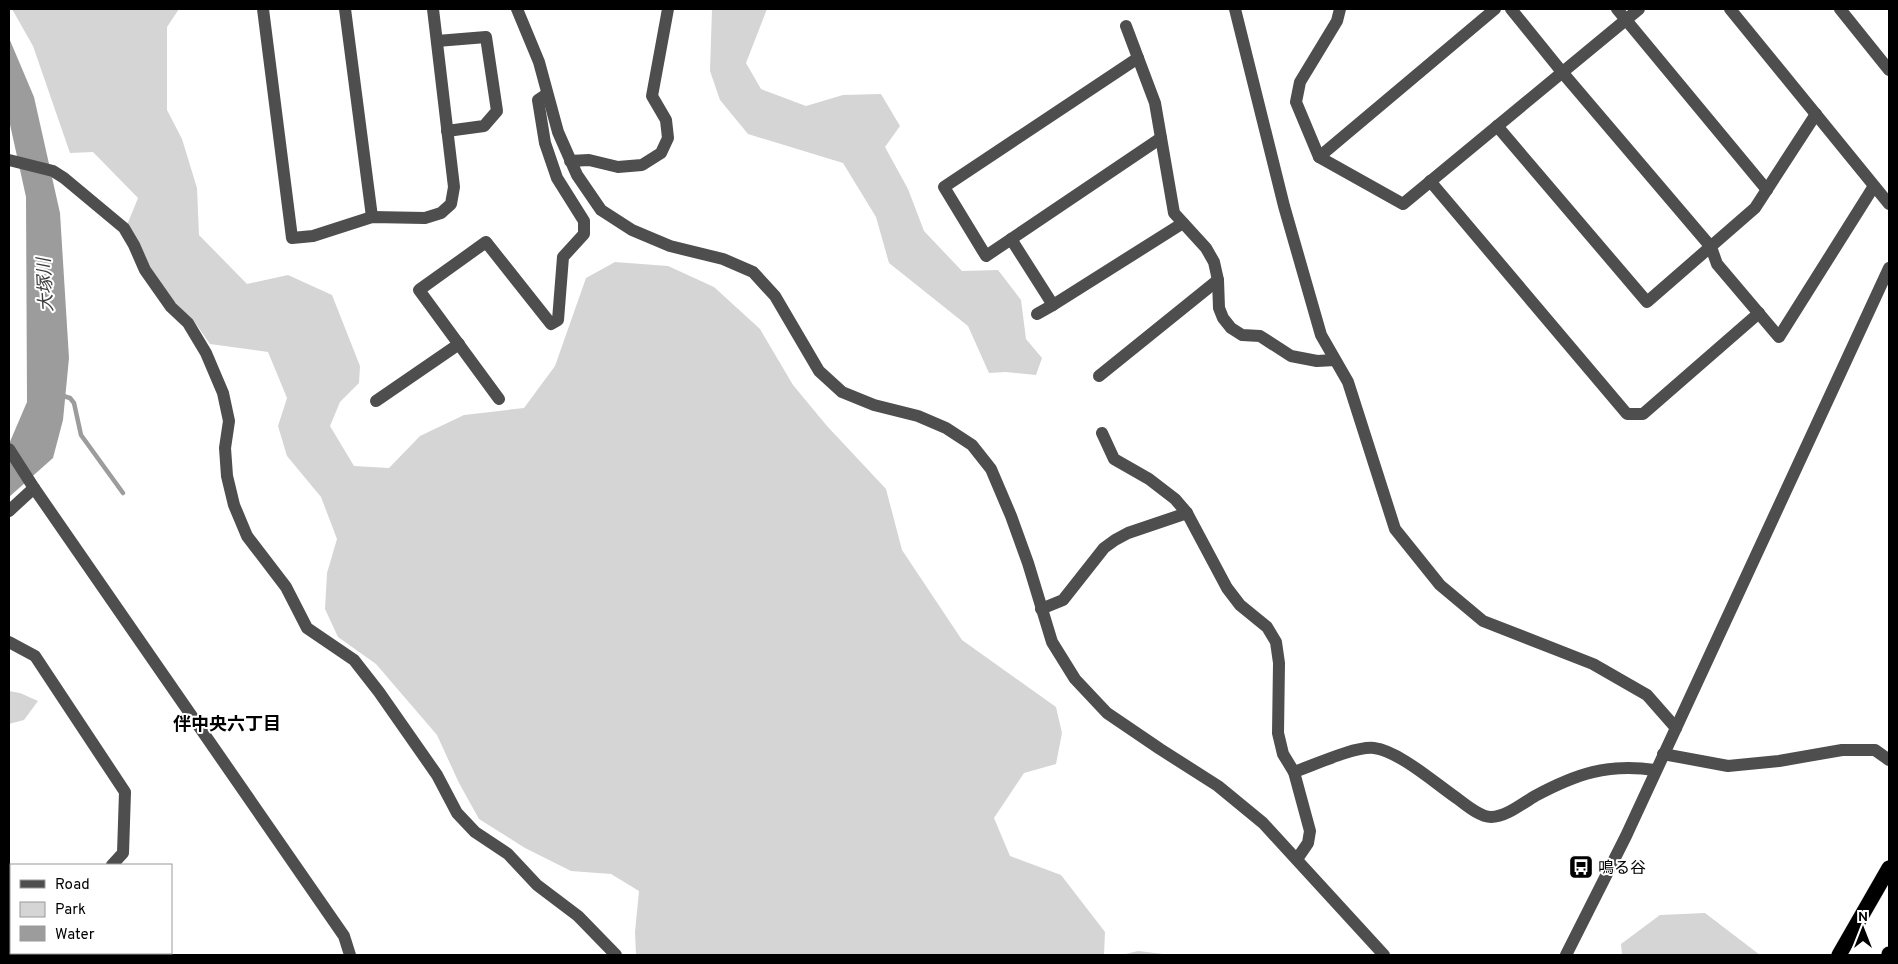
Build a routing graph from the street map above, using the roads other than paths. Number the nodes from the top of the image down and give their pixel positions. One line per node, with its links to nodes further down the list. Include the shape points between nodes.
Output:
1 (263, 9): 32 (street, via 292,238 313,236)
2 (345, 9): 32 (street)
3 (432, 9): 16 (street)
4 (517, 9): 20 (street)
5 (668, 9): 27 (street, via 652,96 666,120 668,138 662,153 642,164 618,167 589,160)
6 (1235, 9): 42 (street, via 1284,206 1321,335)
7 (1340, 9): 25 (street, via 1337,21 1300,82 1296,102)
8 (1495, 9): 25 (street)
9 (1511, 9): 19 (street)
10 (1617, 9): 14 (street)
11 (1638, 9): 14 (street)
12 (1730, 9): 21 (street)
13 (1840, 9): 18 (street)
14 (1626, 19): 19 (street); 30 (street)
15 (1126, 26): 17 (street)
16 (436, 41): 23 (street); 23 (street, via 486,36 497,112 484,126)
17 (1138, 58): 24 (street, via 1155,103); 34 (street, via 944,187 986,256)
18 (1889, 70)
19 (1562, 72): 22 (street); 35 (street)
20 (547, 94): 27 (street); 41 (street, via 538,100 545,143 557,178 584,221 584,234 563,257 558,320 551,324 486,242 419,290)
21 (1816, 114): 29 (street); 30 (street)
22 (1497, 126): 28 (street); 35 (street, via 1647,302)
23 (447, 131): 32 (street, via 454,188 451,204 441,214 425,218)
24 (1162, 138): 33 (street, via 1174,213); 34 (street)
25 (1320, 157): 28 (street, via 1403,204)
26 (11, 161): 62 (street, via 53,171 124,228 145,270 171,307 188,323 206,353 223,393 229,421 225,448 234,505 247,536 286,587 307,628 354,660 436,775 457,813 475,832 508,854 538,885 578,916)
27 (570, 161): 51 (street, via 601,210 632,230 670,246 723,259 752,272 775,296 819,371 842,392 874,405 918,416 946,428 972,445 991,469 1011,516)
28 (1430, 181): 39 (street, via 1627,414 1643,414)
29 (1874, 186): 31 (street); 39 (street, via 1780,337)
30 (1767, 190): 35 (street, via 1755,208)
31 (1889, 204)
32 (372, 217)
33 (1183, 223): 37 (street, via 1206,248 1214,262); 38 (street)
34 (1011, 239): 38 (street)
35 (1711, 247): 39 (street, via 1717,264)
36 (1889, 268): 53 (street)
37 (1218, 280): 42 (street, via 1219,308 1231,328 1242,335 1260,336 1291,356 1317,361); 43 (street)
38 (1053, 305): 40 (street)
39 (1759, 313)
40 (1038, 314)
41 (459, 344): 44 (street); 45 (street)
42 (1335, 360): 53 (street, via 1348,382 1396,529 1440,585 1483,621 1593,664 1647,695)
43 (1099, 376)
44 (499, 399)
45 (376, 401)
46 (1102, 432): 50 (street, via 1114,459 1149,479)
47 (9, 449): 48 (street)
48 (31, 484): 49 (street); 61 (street, via 344,936)
49 (9, 511)
50 (1187, 513): 51 (street, via 1114,540 1063,600); 57 (street, via 1226,588 1240,605 1267,627 1276,642 1279,663 1278,733 1283,754)
51 (1041, 610): 58 (street, via 1052,642 1075,679 1107,713 1218,786 1263,823)
52 (9, 642): 59 (street, via 35,656 125,792 123,852)
53 (1676, 728): 54 (street)
54 (1663, 754): 55 (street, via 1728,766 1842,750 1875,750); 56 (street)
55 (1889, 760)
56 (1655, 770): 57 (street, via 1592,771 1564,781 1506,813 1490,817 1473,810 1392,752 1373,748 1359,750); 64 (street)
57 (1294, 772): 58 (street, via 1310,831 1308,843)
58 (1297, 859): 63 (street)
59 (113, 864)
60 (1889, 868): 65 (highway)
61 (350, 955)
62 (616, 955)
63 (1384, 955)
64 (1566, 955)
65 (1840, 955)

